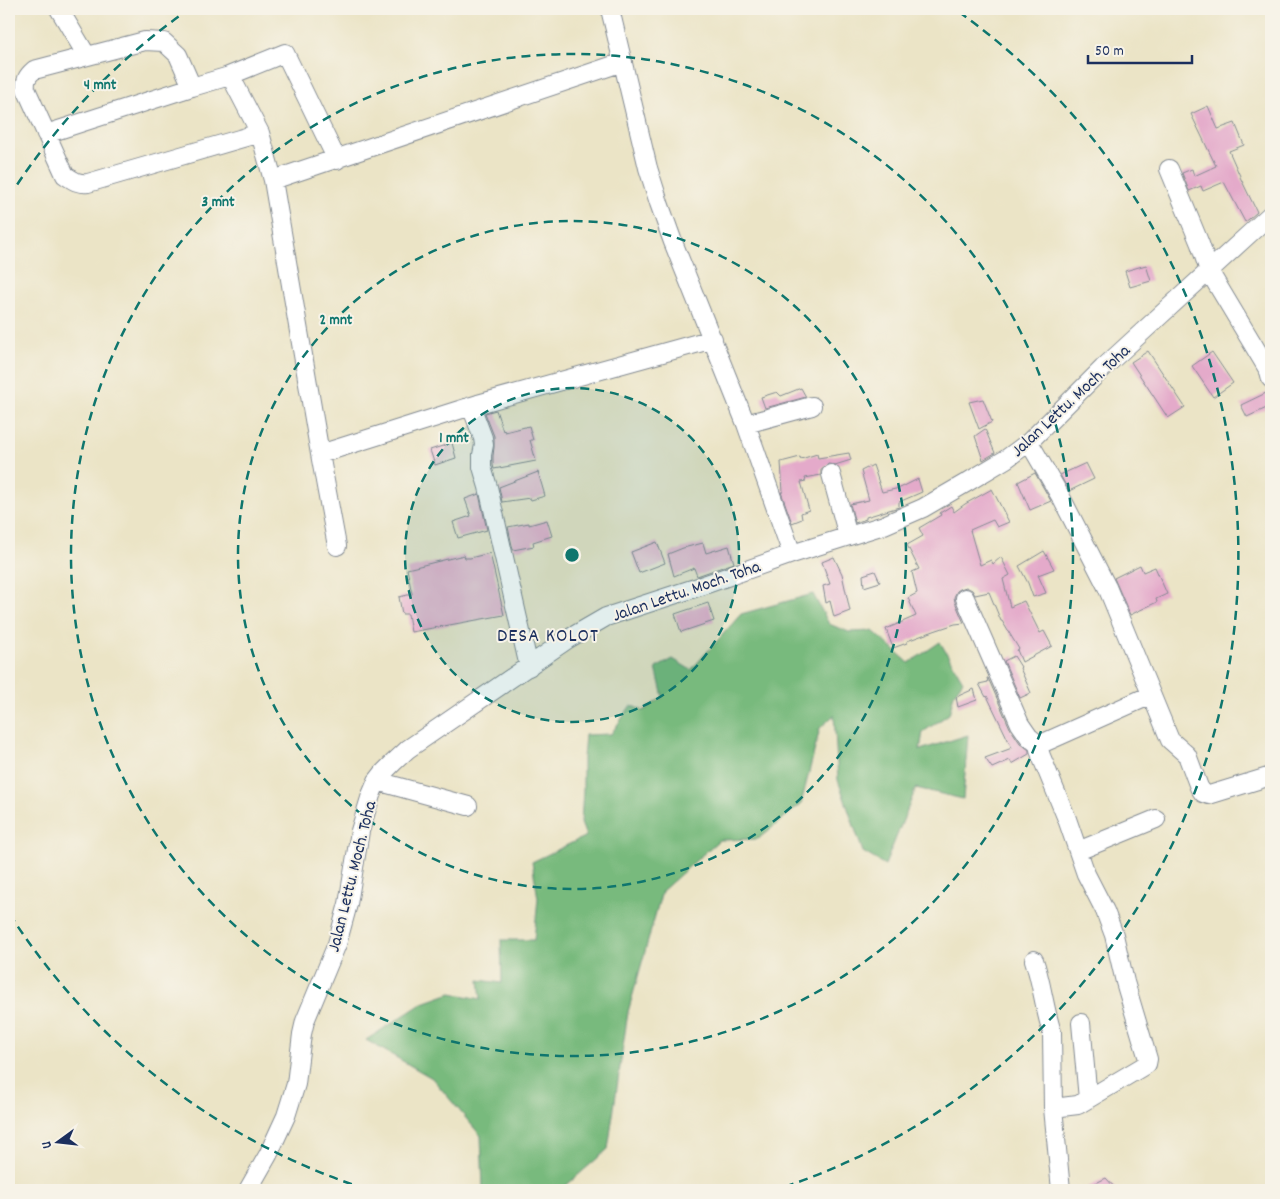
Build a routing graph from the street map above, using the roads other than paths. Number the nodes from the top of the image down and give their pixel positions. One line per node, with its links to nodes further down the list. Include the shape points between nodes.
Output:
1 (60, 9): 3 (street)
2 (610, 9): 4 (street)
3 (87, 56): 6 (street, via 145,41 164,42 178,55); 8 (street, via 34,70 27,76 26,89)
4 (623, 62): 9 (street); 14 (street, via 659,203)
5 (226, 77): 6 (street); 7 (street, via 233,81); 9 (street, via 285,53)
6 (192, 87): 8 (street)
7 (260, 133): 8 (street, via 80,184 65,176); 11 (street)
8 (46, 134)
9 (337, 160): 11 (street)
10 (1169, 169): 13 (street)
11 (273, 180): 20 (street)
12 (1271, 214): 13 (street, Jalan Lettu. Moch. Toha)
13 (1209, 271): 15 (street, via 1252,340); 19 (street, Jalan Lettu. Moch. Toha, via 1103,368)
14 (712, 339): 16 (street); 18 (street)
15 (1271, 379)
16 (472, 406): 20 (street); 26 (street, via 484,445 482,467)
17 (812, 406): 18 (street)
18 (746, 424): 24 (street)
19 (1030, 442): 22 (street, Jalan Lettu. Moch. Toha, via 923,508); 27 (street, via 1107,587)
20 (320, 454): 23 (street)
21 (832, 474): 22 (street)
22 (848, 536): 24 (street, Jalan Lettu. Moch. Toha)
23 (337, 546)
24 (792, 554): 26 (street, Jalan Lettu. Moch. Toha, via 606,617)
25 (965, 598): 28 (street, via 1020,724 1028,738)
26 (529, 666): 30 (street, Jalan Lettu. Moch. Toha, via 408,749)
27 (1151, 695): 28 (street); 29 (street, via 1170,740 1187,755 1203,793 1209,795)
28 (1040, 746): 33 (street, via 1040,756 1068,819)
29 (1271, 776)
30 (377, 781): 31 (street); 38 (street, Jalan Lettu. Moch. Toha, via 360,831 348,904 337,944 305,1021 296,1084 286,1116)
31 (468, 806)
32 (1156, 820): 33 (street)
33 (1078, 852): 36 (street, via 1114,935 1148,1059 1147,1064)
34 (1034, 960): 37 (street, via 1052,1032)
35 (1080, 1023): 36 (street)
36 (1088, 1099): 37 (street, via 1078,1105)
37 (1053, 1108): 39 (street)
38 (248, 1190)
39 (1061, 1190)

